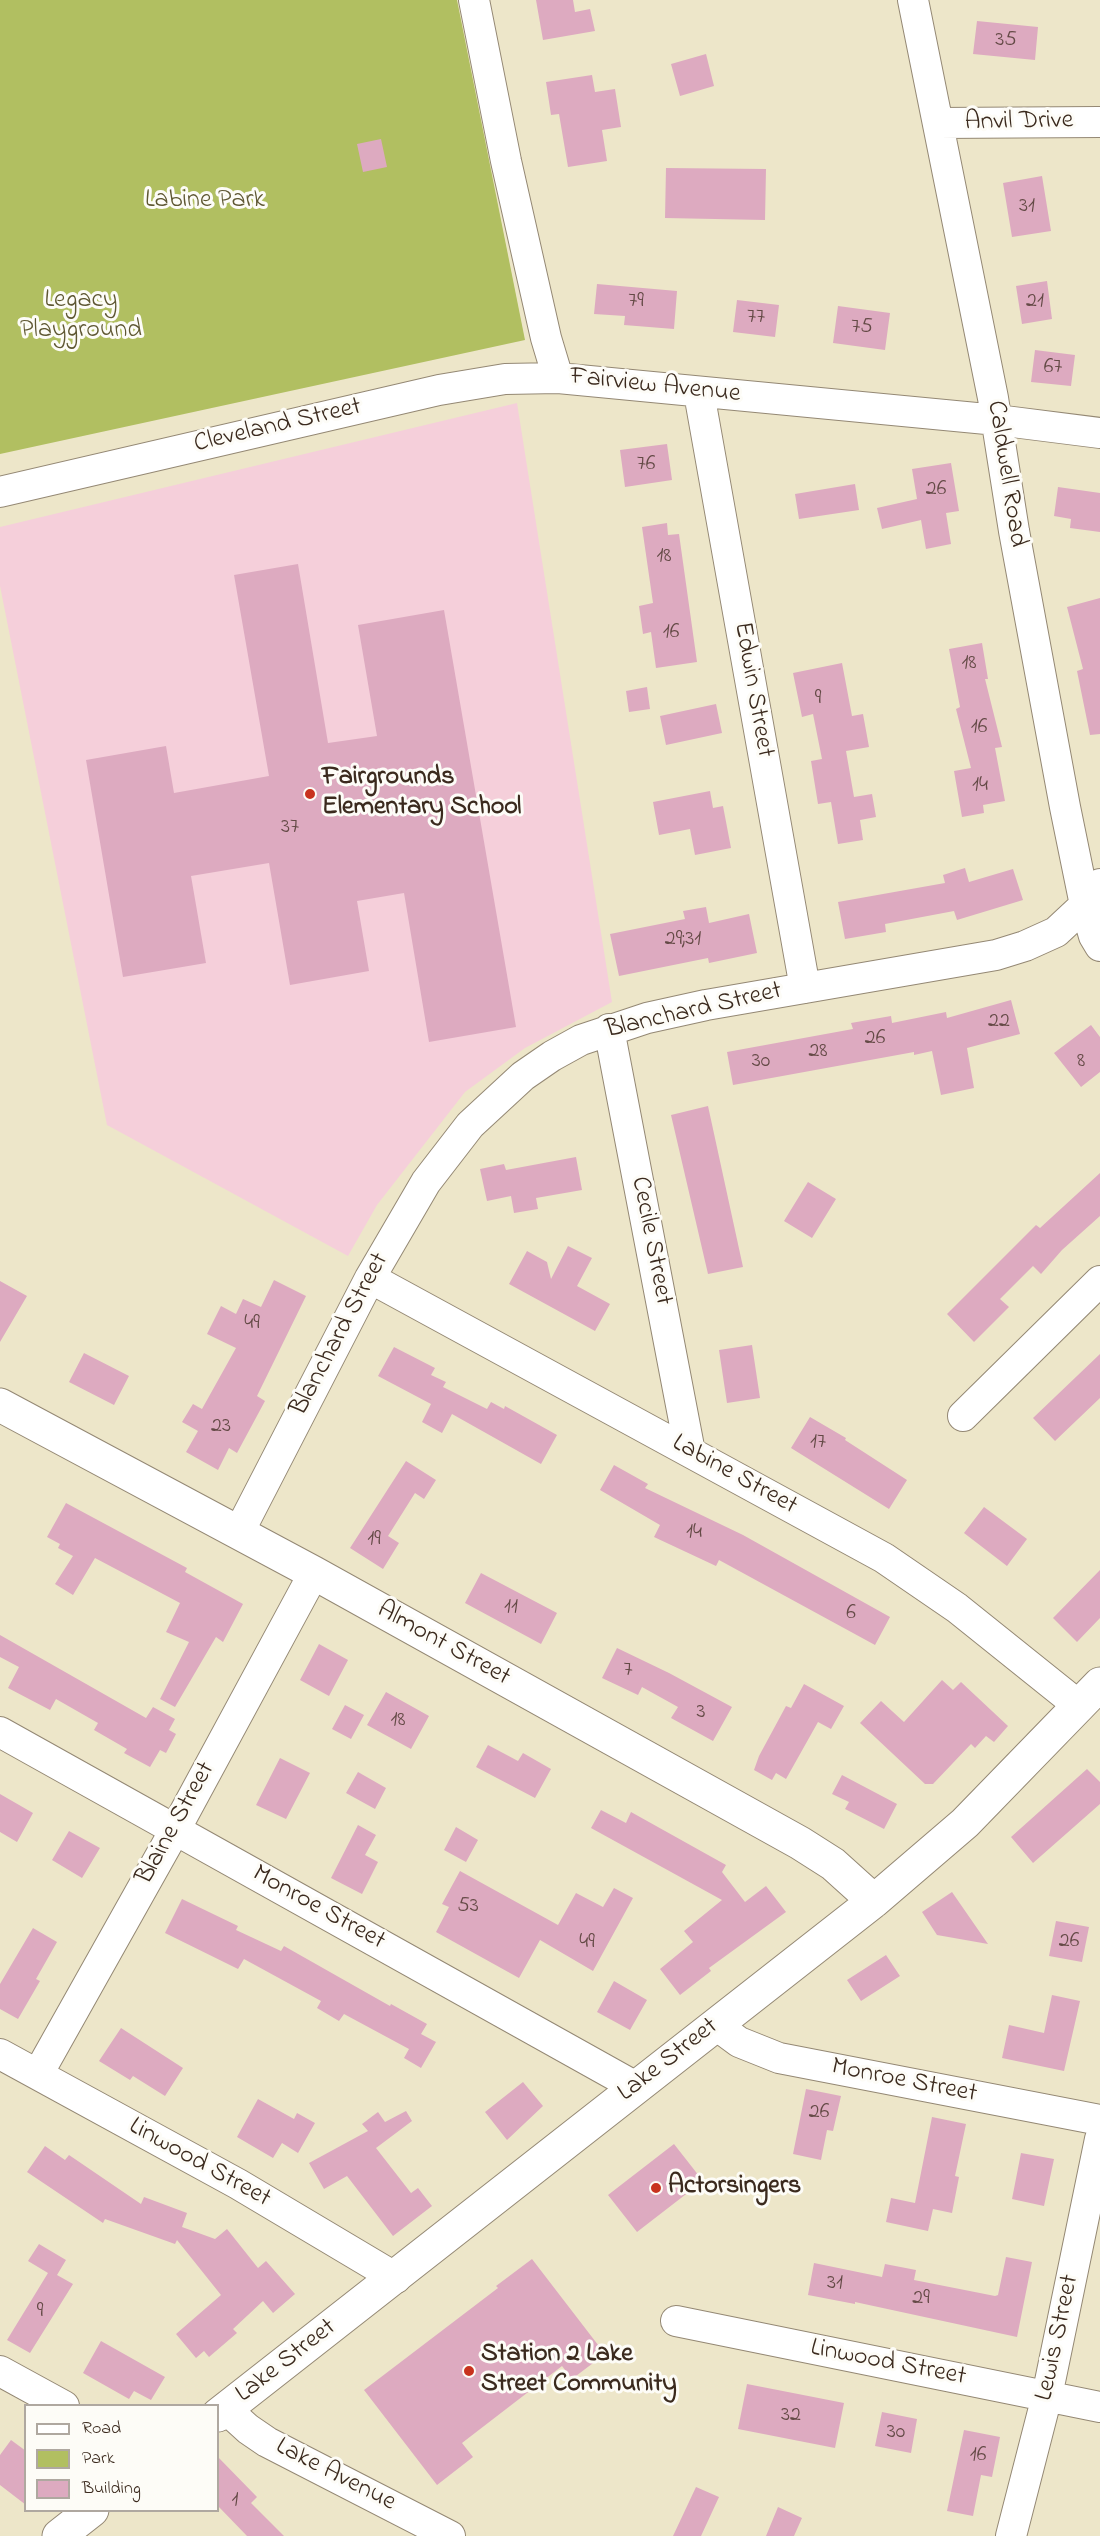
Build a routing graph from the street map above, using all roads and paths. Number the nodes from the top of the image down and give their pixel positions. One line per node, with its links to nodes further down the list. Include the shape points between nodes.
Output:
1 (474, 0): 5 (street, Fairview Avenue, via 509,172)
2 (913, 0): 4 (street, Caldwell Road)
3 (1100, 122): 4 (street, Anvil Drive)
4 (938, 123): 7 (street, Caldwell Road)
5 (558, 378): 6 (street, Fairview Avenue); 9 (street, Cleveland Street, via 461,385)
6 (699, 393): 7 (street, Fairview Avenue); 12 (street, Edwin Street)
7 (997, 420): 8 (street, Fairview Avenue); 10 (street, Caldwell Road, via 1014,531)
8 (1100, 433)
9 (0, 492)
10 (1092, 895): 11 (street, Caldwell Road, via 1094,936); 12 (street, Blanchard Street, via 1056,932 1025,946 996,955)
11 (1100, 946)
12 (805, 988): 13 (street, Blanchard Street, via 706,1005)
13 (609, 1029): 14 (street, Blanchard Street, via 552,1056 523,1076 470,1125 426,1182); 18 (street, Cecile Street)
14 (370, 1278): 18 (street, Labine Street); 19 (street, Blanchard Street)
15 (1100, 1281): 17 (street)
16 (0, 1405): 19 (street, Almont Street)
17 (963, 1416)
18 (690, 1452): 21 (street, Labine Street, via 884,1558)
19 (239, 1532): 20 (street, Almont Street)
20 (314, 1573): 23 (street, Blaine Street); 24 (street, Almont Street, via 800,1843 833,1864)
21 (1089, 1694): 24 (street, Lake Street, via 964,1823)
22 (0, 1732): 23 (street, Monroe Street)
23 (175, 1830): 27 (street, Blaine Street); 28 (street, Monroe Street)
24 (874, 1901): 25 (street, Lake Street)
25 (716, 2025): 28 (street, Lake Street); 29 (street, Monroe Street, via 739,2042 779,2058)
26 (0, 2054): 27 (street, Linwood Street)
27 (38, 2074): 31 (street, Linwood Street, via 238,2184)
28 (636, 2087): 31 (street, Lake Street)
29 (1100, 2120)
30 (1100, 2139): 34 (street, Lewis Street)
31 (396, 2278): 37 (street, Lake Street)
32 (676, 2321): 34 (street, Linwood Street)
33 (0, 2371): 35 (street)
34 (1047, 2396): 36 (street, Linwood Street); 41 (street, Lewis Street)
35 (60, 2404)
36 (1100, 2407)
37 (222, 2412): 40 (street, Lake Avenue, via 267,2442)
38 (91, 2512): 39 (street)
39 (59, 2536)
40 (450, 2536)
41 (1011, 2536)

